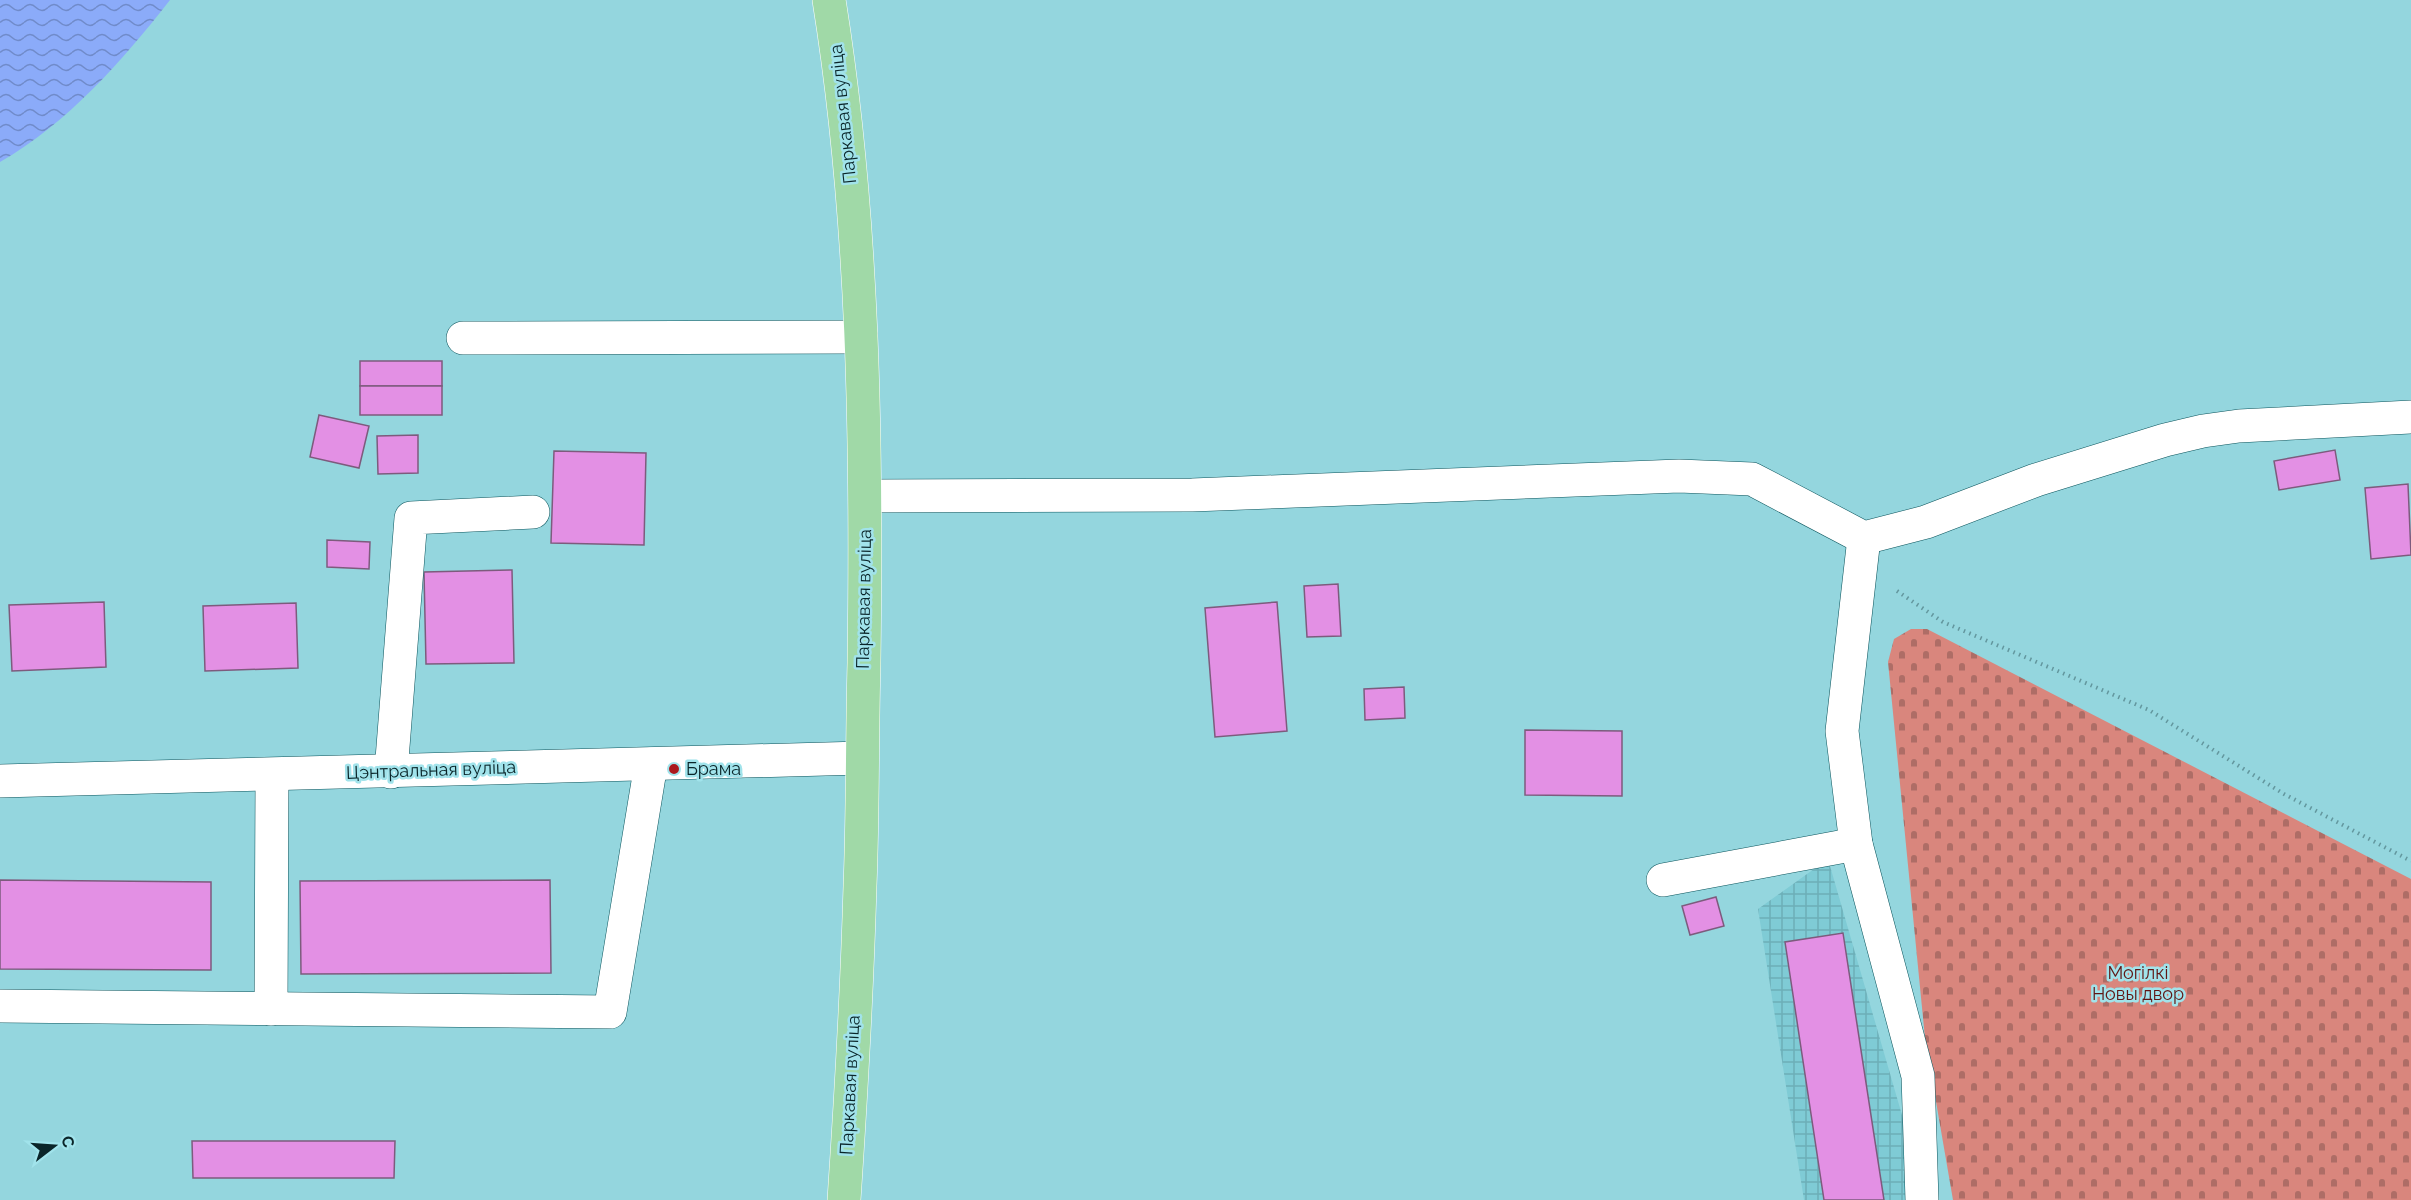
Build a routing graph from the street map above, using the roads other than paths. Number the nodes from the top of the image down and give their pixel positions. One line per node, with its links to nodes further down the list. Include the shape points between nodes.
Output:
1 (829, 0): 2 (main road, Паркавая вуліца, via 844,108)
2 (861, 337): 3 (street); 5 (main road, Паркавая вуліца)
3 (463, 338)
4 (2411, 417): 7 (street, via 2204,431 2036,480 1926,522)
5 (866, 496): 7 (street, via 1192,495 1679,476 1752,479); 8 (main road, Паркавая вуліца)
6 (533, 512): 10 (street, via 411,518)
7 (1864, 538): 13 (street, via 1842,731)
8 (862, 758): 9 (street, Цэнтральная вуліца); 17 (main road, Паркавая вуліца, via 861,886)
9 (651, 764): 10 (street, Цэнтральная вуліца); 16 (street, via 610,1012)
10 (391, 771): 11 (street, Цэнтральная вуліца)
11 (272, 775): 12 (street, Цэнтральная вуліца); 16 (street)
12 (0, 781)
13 (1856, 843): 14 (street); 18 (street, via 1918,1076)
14 (1663, 880)
15 (0, 1006): 16 (street)
16 (271, 1009)
17 (844, 1200)
18 (1922, 1200)

